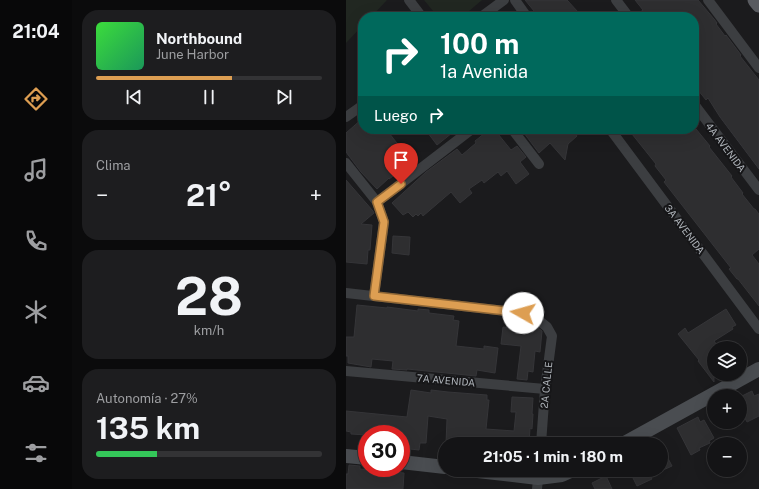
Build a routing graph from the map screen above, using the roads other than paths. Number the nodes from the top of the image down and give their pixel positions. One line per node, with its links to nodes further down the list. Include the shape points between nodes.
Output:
1 (409, 0): 8 (street)
2 (504, 0): 9 (street)
3 (515, 0): 10 (street)
4 (616, 0): 11 (street)
5 (708, 0): 12 (street)
6 (755, 0): 7 (main road)
7 (759, 5)
8 (418, 12)
9 (488, 12)
10 (523, 12)
11 (625, 12)
12 (759, 68)
13 (358, 109): 15 (street)
14 (699, 111): 21 (street, 4A AVENIDA)
15 (346, 117)
16 (465, 134): 22 (street)
17 (516, 134): 20 (street)
18 (614, 134): 25 (street, 3A AVENIDA)
19 (346, 163): 22 (street)
20 (539, 164)
21 (759, 190)
22 (377, 202): 24 (street, via 384,222)
23 (346, 293): 24 (street)
24 (374, 296): 28 (street, 2A CALLE, via 523,313 537,318 552,336)
25 (759, 329)
26 (759, 369): 30 (street)
27 (346, 371): 28 (street, 7A AVENIDA)
28 (545, 389): 29 (street, 2A CALLE)
29 (542, 437)
30 (636, 437)
31 (346, 456): 32 (street)
32 (358, 457)
33 (410, 463): 34 (street)
34 (438, 466)
35 (523, 477): 36 (street)
36 (538, 479)

